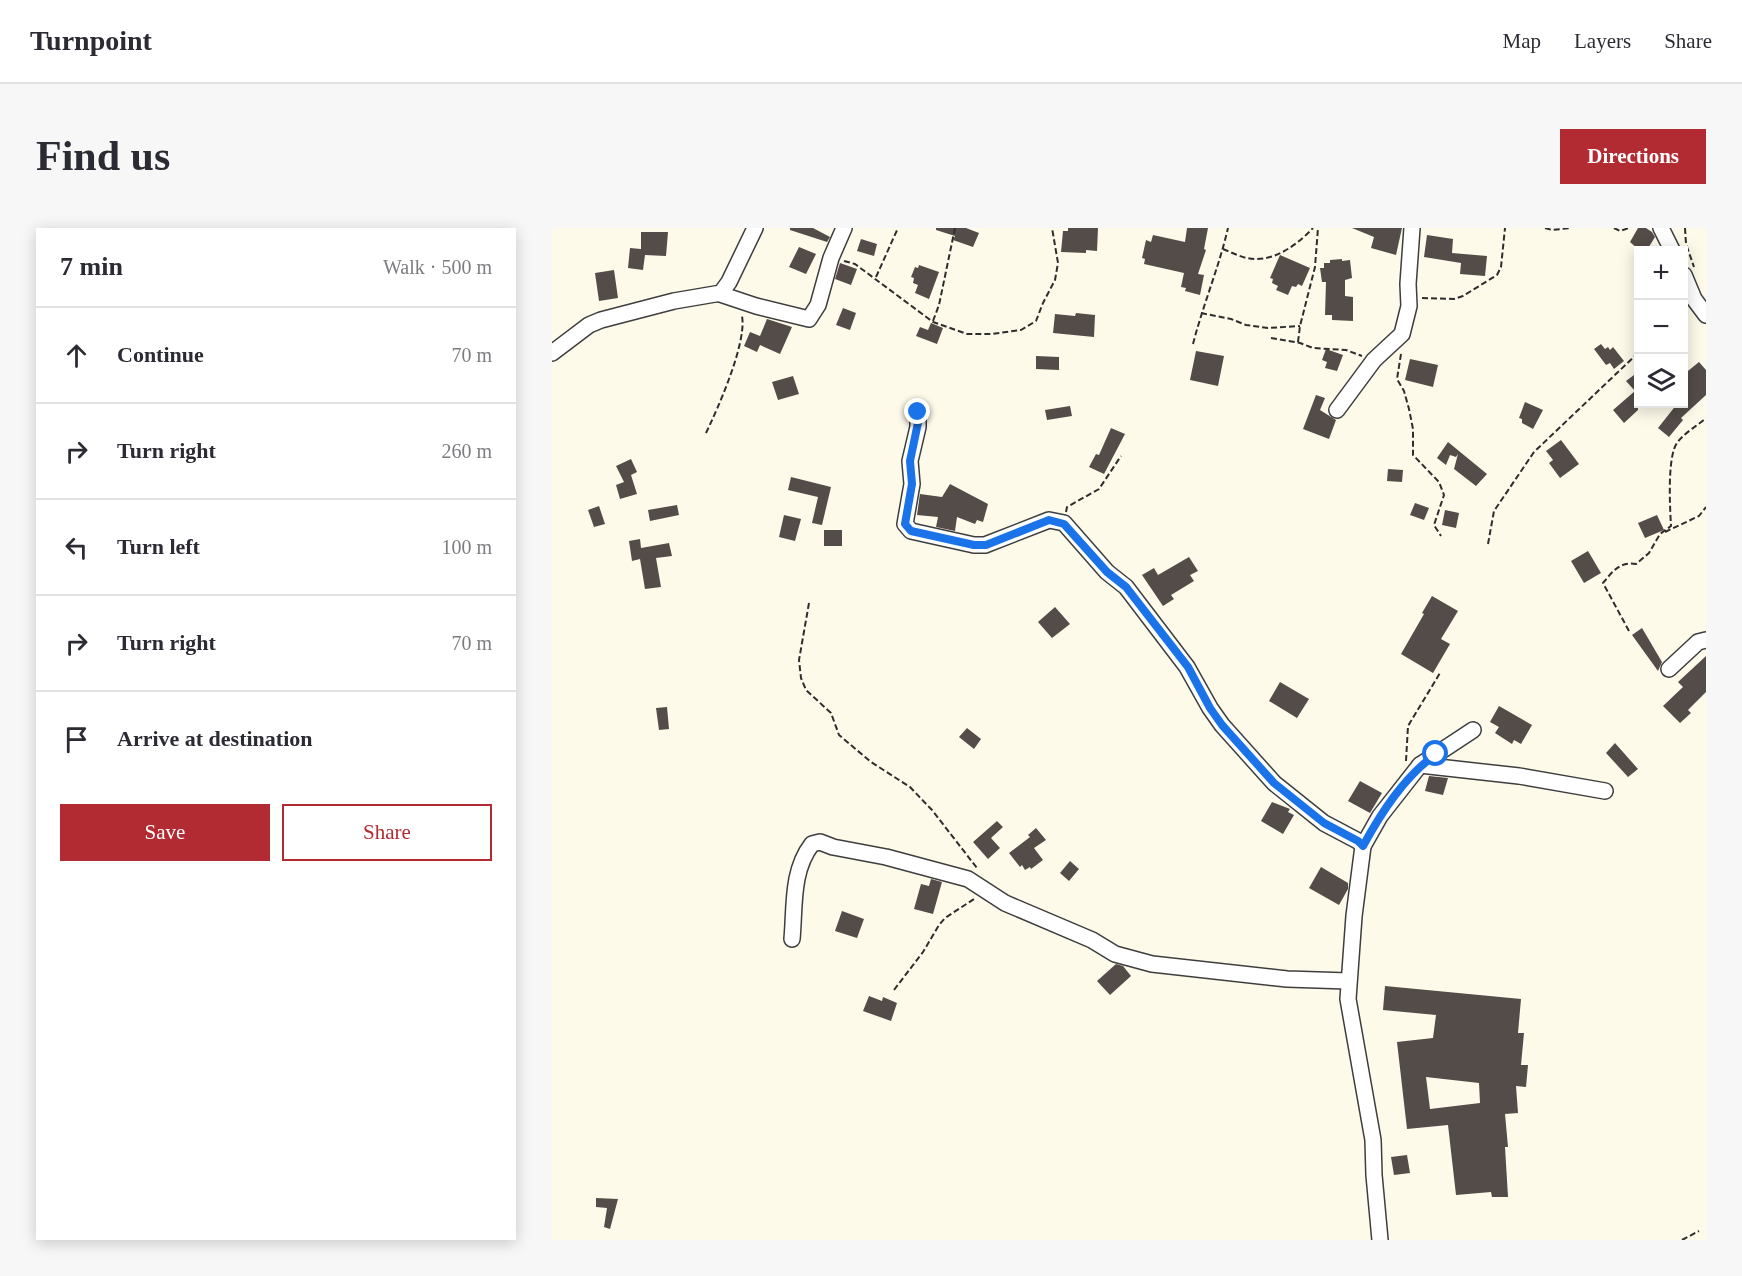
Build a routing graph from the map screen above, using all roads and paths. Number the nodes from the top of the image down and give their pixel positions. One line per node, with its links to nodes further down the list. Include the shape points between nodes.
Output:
1 (755, 228): 23 (street)
2 (844, 228): 20 (street)
3 (898, 228): 22 (path)
4 (955, 228): 28 (path)
5 (1052, 228): 28 (path, via 1058,263 1056,280 1036,321 1021,330 992,334 967,334)
6 (1228, 228): 19 (path)
7 (1313, 228): 19 (path, via 1302,240 1273,256 1254,259)
8 (1318, 228): 29 (path, via 1315,267)
9 (1412, 228): 24 (street)
10 (1505, 228): 24 (path, via 1497,275 1454,299)
11 (1545, 228): 17 (path)
12 (1571, 228): 17 (path)
13 (1614, 228): 14 (path)
14 (1629, 228)
15 (1661, 228): 18 (street)
16 (1685, 228): 21 (path)
17 (1558, 229)
18 (1670, 246)
19 (1223, 249): 26 (path)
20 (831, 258): 22 (path, via 855,264); 25 (street, via 818,305 809,319)
21 (1690, 275): 27 (street, via 1694,299)
22 (876, 278): 28 (path)
23 (720, 294): 25 (street); 34 (street, via 601,320)
24 (1408, 297): 30 (street)
25 (741, 301): 40 (path, via 741,344)
26 (1201, 313): 29 (path, via 1268,328); 33 (path)
27 (1706, 315)
28 (933, 322)
29 (1300, 326): 32 (path)
30 (1402, 334): 36 (street); 45 (path, via 1397,379 1409,409 1413,455 1439,482 1444,495 1434,525)
31 (1271, 338): 32 (path)
32 (1299, 342): 36 (path, via 1313,348 1346,350)
33 (1193, 344)
34 (552, 353)
35 (1637, 354): 46 (path, via 1534,452 1494,511)
36 (1374, 360): 37 (street)
37 (1337, 410)
38 (918, 412): 43 (street, via 905,524 911,531 986,545 1049,520)
39 (1706, 418): 44 (path, via 1676,444 1669,498 1671,526)
40 (706, 433)
41 (1121, 456): 43 (path, via 1099,489 1066,507)
42 (1706, 507): 44 (path, via 1699,516)
43 (1064, 524): 56 (street, via 1107,572 1126,587 1188,667 1222,725 1274,783 1324,823)
44 (1660, 534): 48 (path, via 1648,554 1636,564 1627,562 1619,566 1603,583)
45 (1440, 536)
46 (1488, 544)
47 (809, 603): 57 (path, via 799,660 806,690 831,713 839,735 910,787)
48 (1629, 632)
49 (1706, 640): 50 (street, via 1698,642)
50 (1669, 669)
51 (1440, 673): 54 (path, via 1408,726 1407,760)
52 (1473, 730): 53 (street)
53 (1420, 765): 54 (street); 55 (street)
54 (1400, 790): 56 (street)
55 (1605, 791)
56 (1363, 846): 60 (street)
57 (980, 871)
58 (987, 891): 59 (street, via 968,879 820,842 812,844 805,853 797,875); 60 (street, via 1115,954 1152,964 1287,979); 61 (path, via 945,918)
59 (792, 939)
60 (1348, 981): 63 (street, via 1373,1140)
61 (894, 990)
62 (1699, 1231): 64 (path)
63 (1380, 1240)
64 (1682, 1240)

